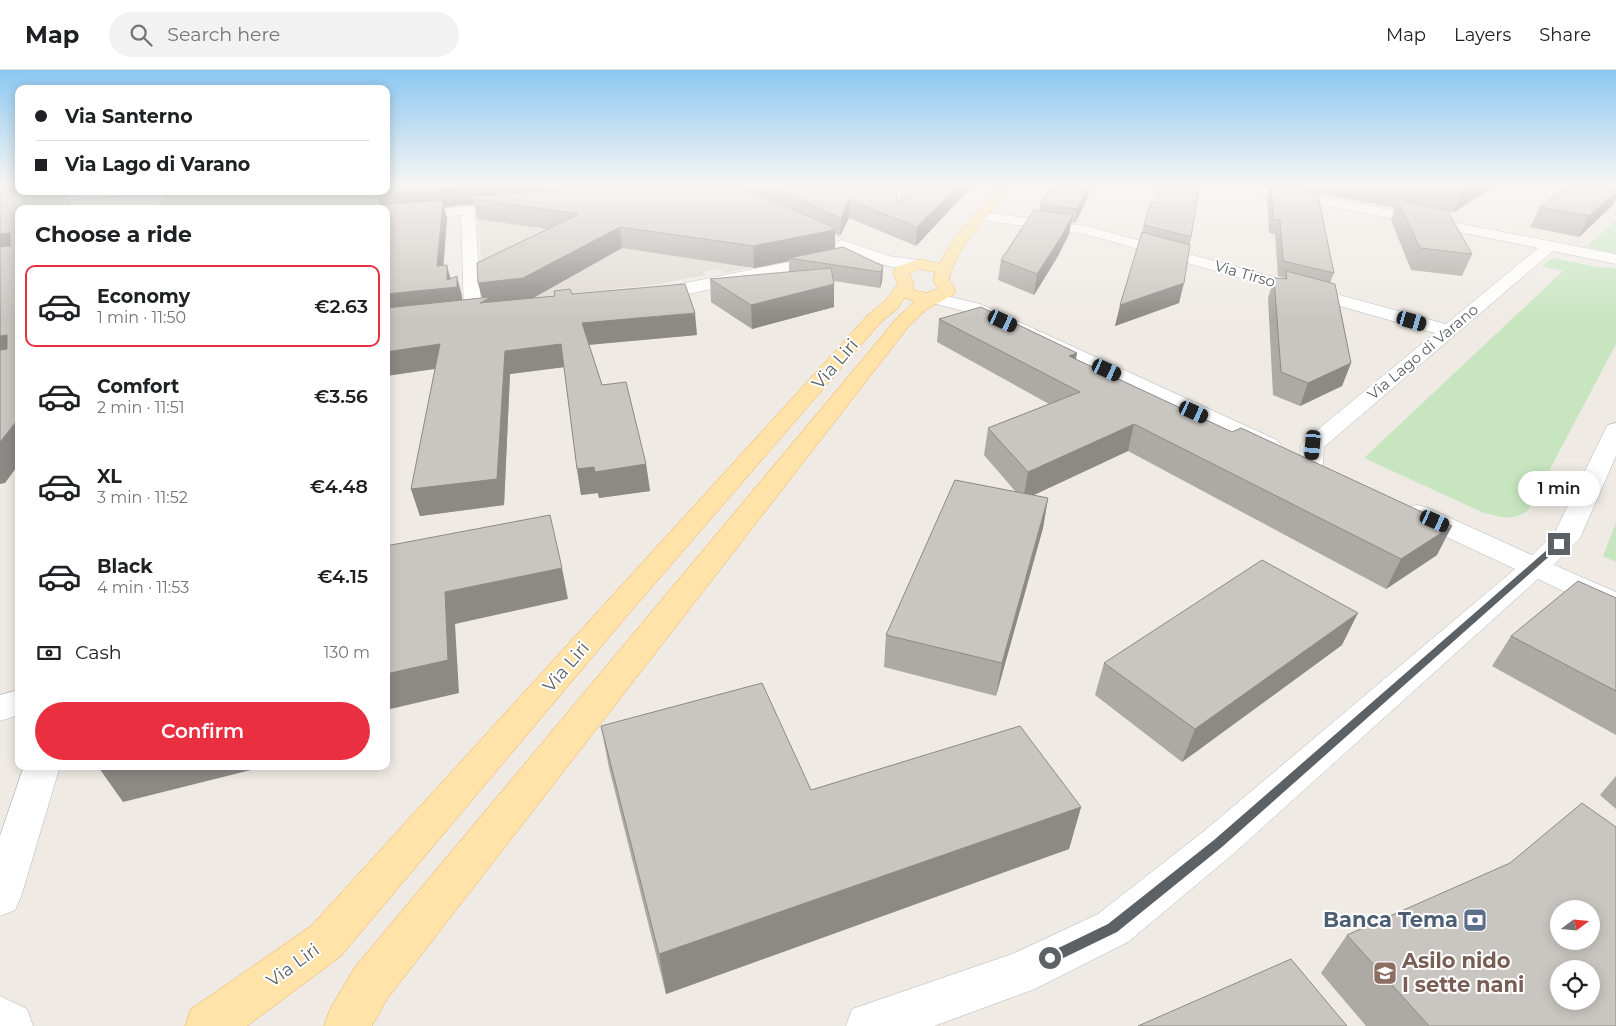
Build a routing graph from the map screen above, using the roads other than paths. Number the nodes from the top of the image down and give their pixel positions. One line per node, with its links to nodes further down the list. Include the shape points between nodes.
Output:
1 (469, 231): 14 (street)
2 (968, 231): 6 (main road, Via Liri)
3 (1088, 231): 16 (street, Via Tirso)
4 (1469, 231): 7 (street)
5 (831, 240): 8 (street)
6 (960, 240): 10 (main road, Via Liri); 11 (main road, Via Liri)
7 (1549, 247): 9 (street); 16 (street, Via Lago di Varano)
8 (858, 252): 10 (street, via 880,266); 12 (street, via 684,290)
9 (1616, 259)
10 (909, 276): 11 (main road, via 936,266); 11 (main road, via 906,292 914,296); 27 (main road, Via Liri, via 891,305 875,318 615,610 326,941)
11 (939, 284): 16 (street, Via Lago di Varano, via 974,308 1304,462 1313,445); 28 (main road, Via Liri, via 903,322 371,982)
12 (633, 297)
13 (492, 313): 14 (street)
14 (473, 315): 15 (street)
15 (453, 317)
16 (1449, 331)
17 (1616, 430): 19 (street, via 1566,538)
18 (1400, 505): 19 (street)
19 (1536, 566): 20 (street); 29 (street, via 1218,843 1113,928 1020,973)
20 (1616, 604)
21 (15, 703): 22 (street)
22 (0, 708)
23 (41, 770): 24 (street)
24 (0, 897)
25 (0, 1019): 26 (street)
26 (10, 1026)
27 (208, 1026)
28 (346, 1026)
29 (869, 1026)

